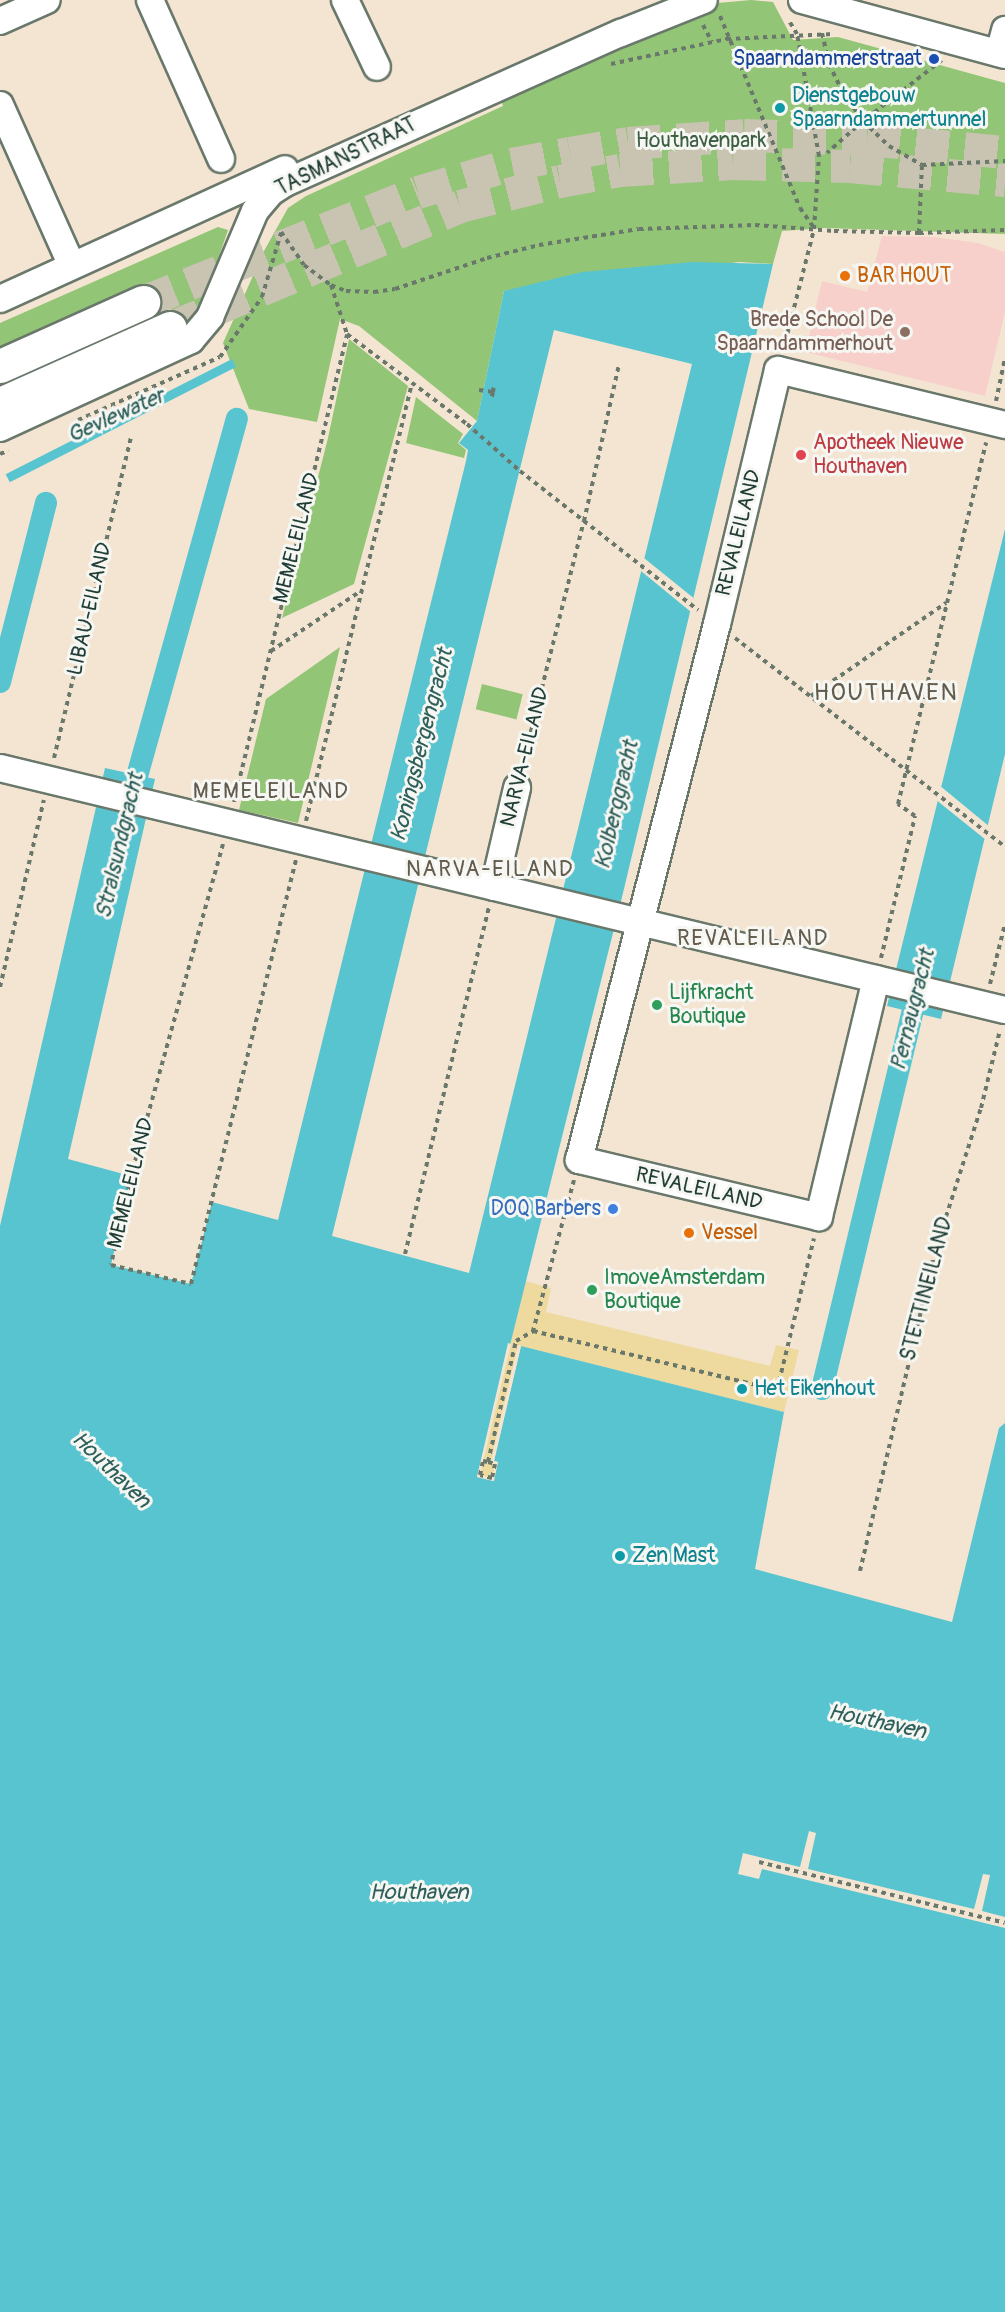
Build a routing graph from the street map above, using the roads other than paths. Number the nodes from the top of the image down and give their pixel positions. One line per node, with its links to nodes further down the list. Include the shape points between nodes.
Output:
1 (47, 0): 8 (street)
2 (150, 0): 12 (street)
3 (345, 0): 10 (street)
4 (663, 0): 13 (street, TASMANSTRAAT)
5 (870, 0): 9 (street)
6 (807, 1): 9 (street)
7 (711, 4): 20 (street, TASMANSTRAAT, via 621,33 285,183 255,211 210,317 191,340)
8 (0, 21)
9 (1003, 43)
10 (376, 67)
11 (0, 105): 13 (street)
12 (221, 159)
13 (72, 266): 14 (street, TASMANSTRAAT)
14 (0, 299)
15 (143, 302): 17 (highway)
16 (170, 328): 18 (highway)
17 (0, 366)
18 (0, 404)
19 (998, 424): 24 (street, REVALEILAND, via 778,370 717,624)
20 (0, 428)
21 (4, 769): 23 (street)
22 (517, 788): 23 (street, NARVA-EILAND)
23 (494, 887): 24 (street)
24 (631, 920): 25 (street); 25 (street, REVALEILAND, via 579,1161 819,1217)
25 (878, 979): 26 (street)
26 (998, 1008)

